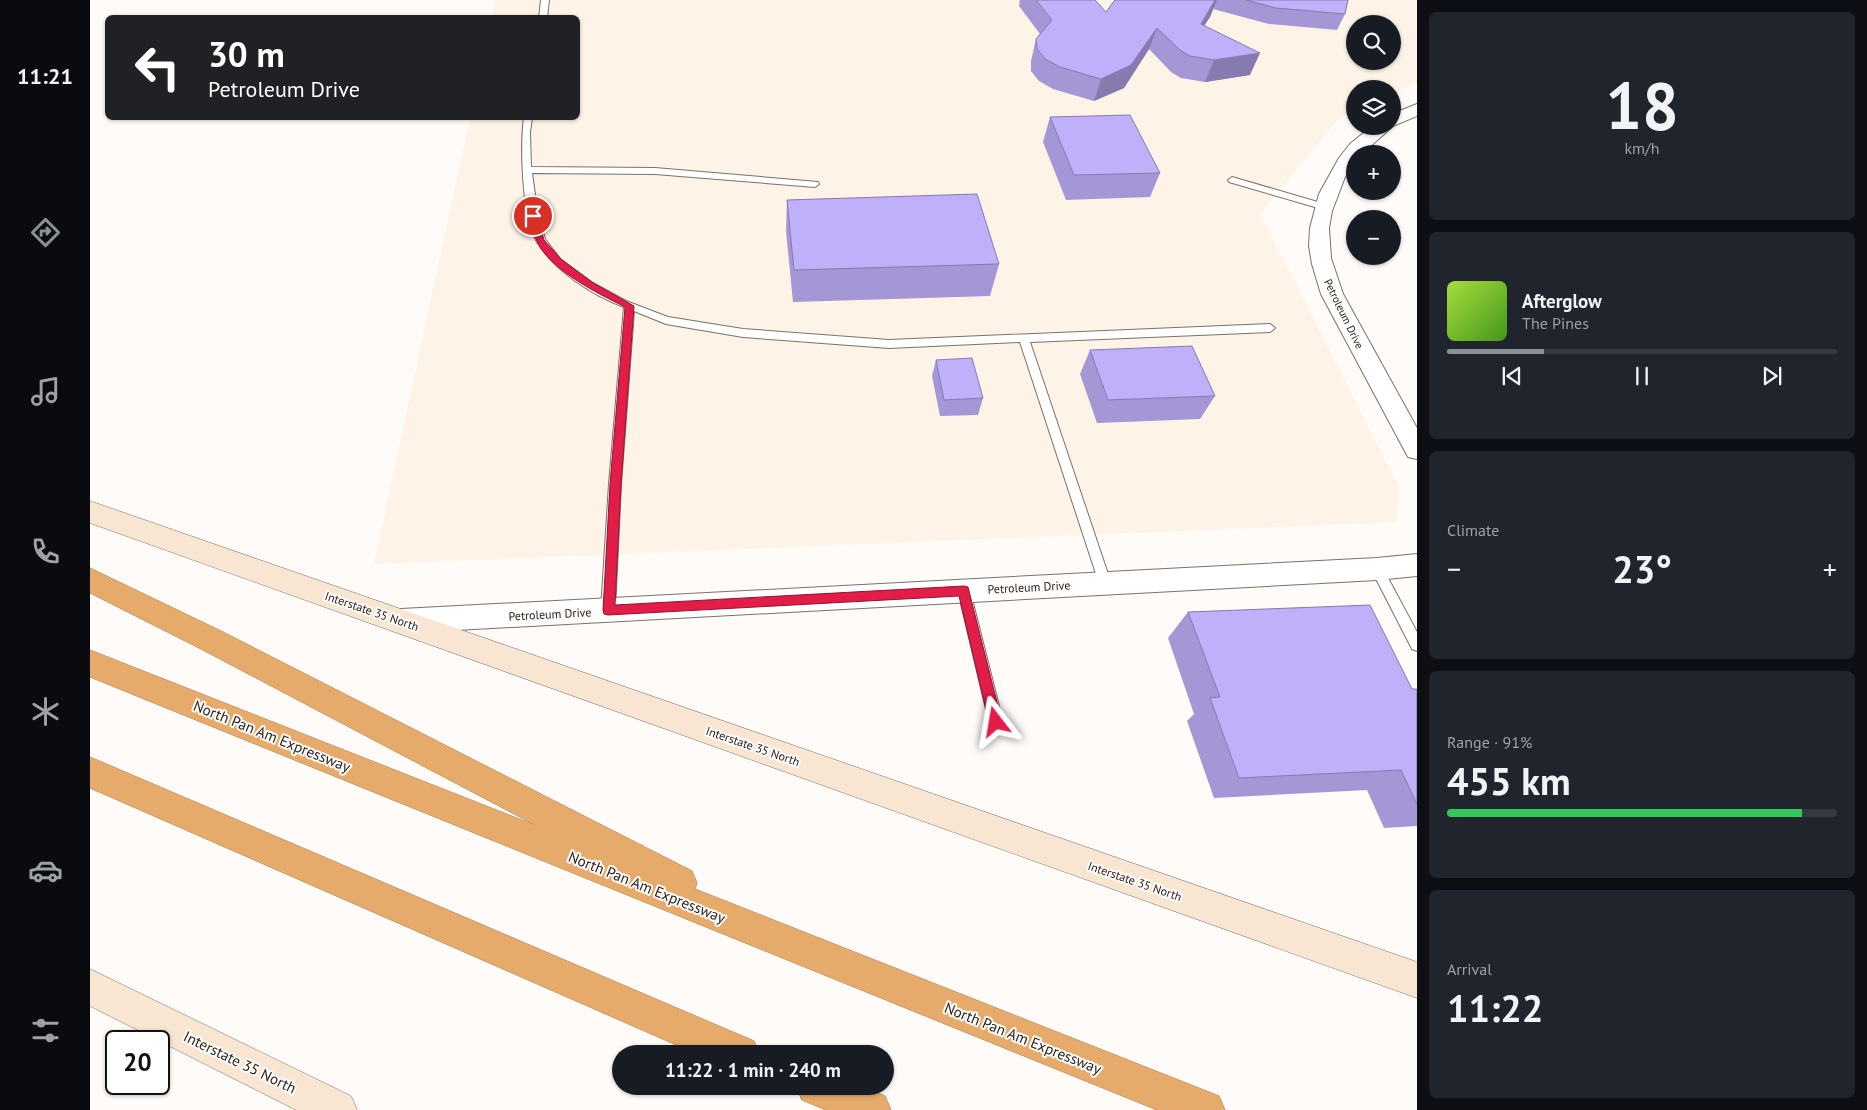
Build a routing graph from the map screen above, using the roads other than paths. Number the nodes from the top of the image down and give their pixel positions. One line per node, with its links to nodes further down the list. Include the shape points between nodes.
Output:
1 (545, 0): 2 (lane)
2 (542, 15)
3 (1417, 110): 4 (street)
4 (1401, 117)
5 (528, 120): 7 (lane)
6 (1373, 135): 10 (street, Petroleum Drive, via 1337,174)
7 (527, 170): 9 (lane, via 656,171); 11 (lane, via 533,216 540,240 558,262 589,285)
8 (1232, 180): 10 (lane)
9 (815, 184)
10 (1324, 206): 14 (street, Petroleum Drive, via 1319,245 1324,272 1345,321)
11 (629, 306): 13 (lane, via 666,320 708,328 806,339 889,344); 21 (lane)
12 (1270, 328): 13 (lane)
13 (1024, 339): 19 (lane)
14 (1417, 450)
15 (90, 512): 22 (main road, Interstate 35 North)
16 (1417, 565): 17 (street, Petroleum Drive)
17 (1377, 568): 19 (street, Petroleum Drive); 23 (lane)
18 (90, 580): 27 (highway)
19 (1105, 583): 20 (street, Petroleum Drive)
20 (964, 591): 21 (street, Petroleum Drive); 25 (lane)
21 (608, 610): 22 (street, Petroleum Drive)
22 (401, 622): 28 (main road, Interstate 35 North)
23 (1417, 645)
24 (90, 663): 27 (highway, North Pan Am Expressway)
25 (996, 722)
26 (90, 772): 30 (highway)
27 (818, 956): 34 (highway, North Pan Am Expressway)
28 (1417, 980)
29 (90, 987): 32 (main road, Interstate 35 North)
30 (720, 1045)
31 (837, 1095): 33 (highway)
32 (337, 1110)
33 (871, 1110)
34 (1205, 1110)

